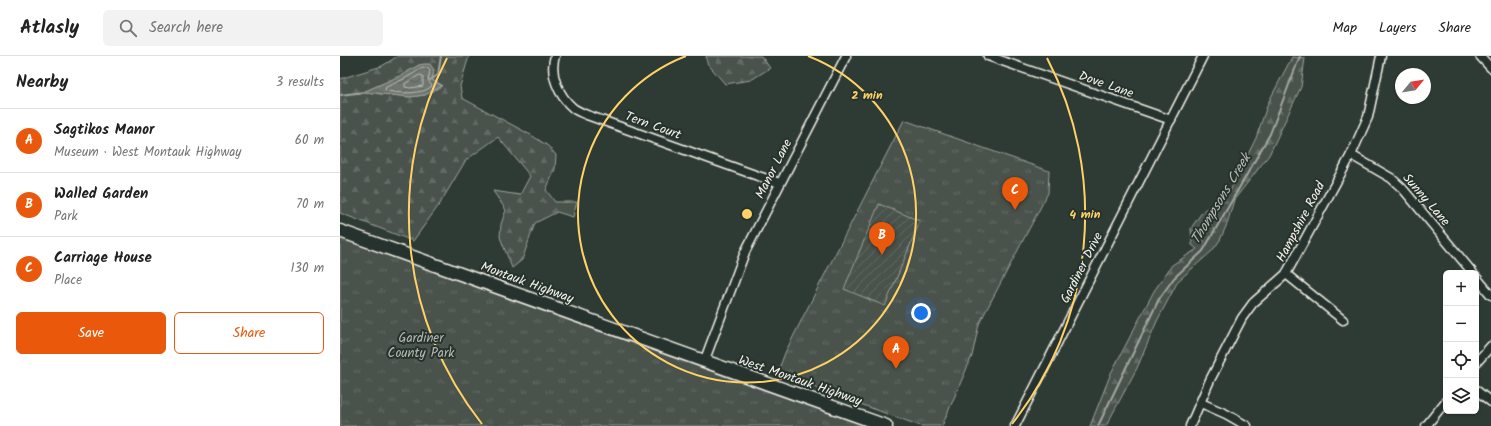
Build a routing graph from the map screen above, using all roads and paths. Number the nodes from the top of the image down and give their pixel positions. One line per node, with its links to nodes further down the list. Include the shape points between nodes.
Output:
1 (556, 56): 10 (street, Tern Court, via 554,62 558,88 574,109)
2 (846, 56): 10 (street, Manor Lane)
3 (988, 56): 8 (street, Dove Lane)
4 (1203, 56): 8 (street, Gardiner Drive)
5 (1381, 56): 9 (street, Hampshire Road, via 1368,117)
6 (1480, 56): 7 (street)
7 (1491, 68)
8 (1171, 120): 25 (street, Gardiner Drive)
9 (1351, 155): 12 (street, Sunny Lane, via 1391,178 1403,189); 13 (street, Hampshire Road)
10 (780, 183): 19 (street, Manor Lane, via 745,252)
11 (340, 231): 19 (main road, Montauk Highway)
12 (1470, 270)
13 (1286, 274): 16 (street); 22 (street, Hampshire Road, via 1254,303 1242,318)
14 (1479, 281): 15 (street)
15 (1491, 295)
16 (1343, 320)
17 (1491, 346): 18 (street)
18 (1479, 360)
19 (704, 362): 24 (main road, West Montauk Highway)
20 (1479, 392): 21 (street)
21 (1491, 402)
22 (1200, 403): 26 (street, Hampshire Road); 27 (street)
23 (1443, 405): 28 (street)
24 (886, 426)
25 (1015, 426)
26 (1190, 426)
27 (1247, 426)
28 (1426, 426)

